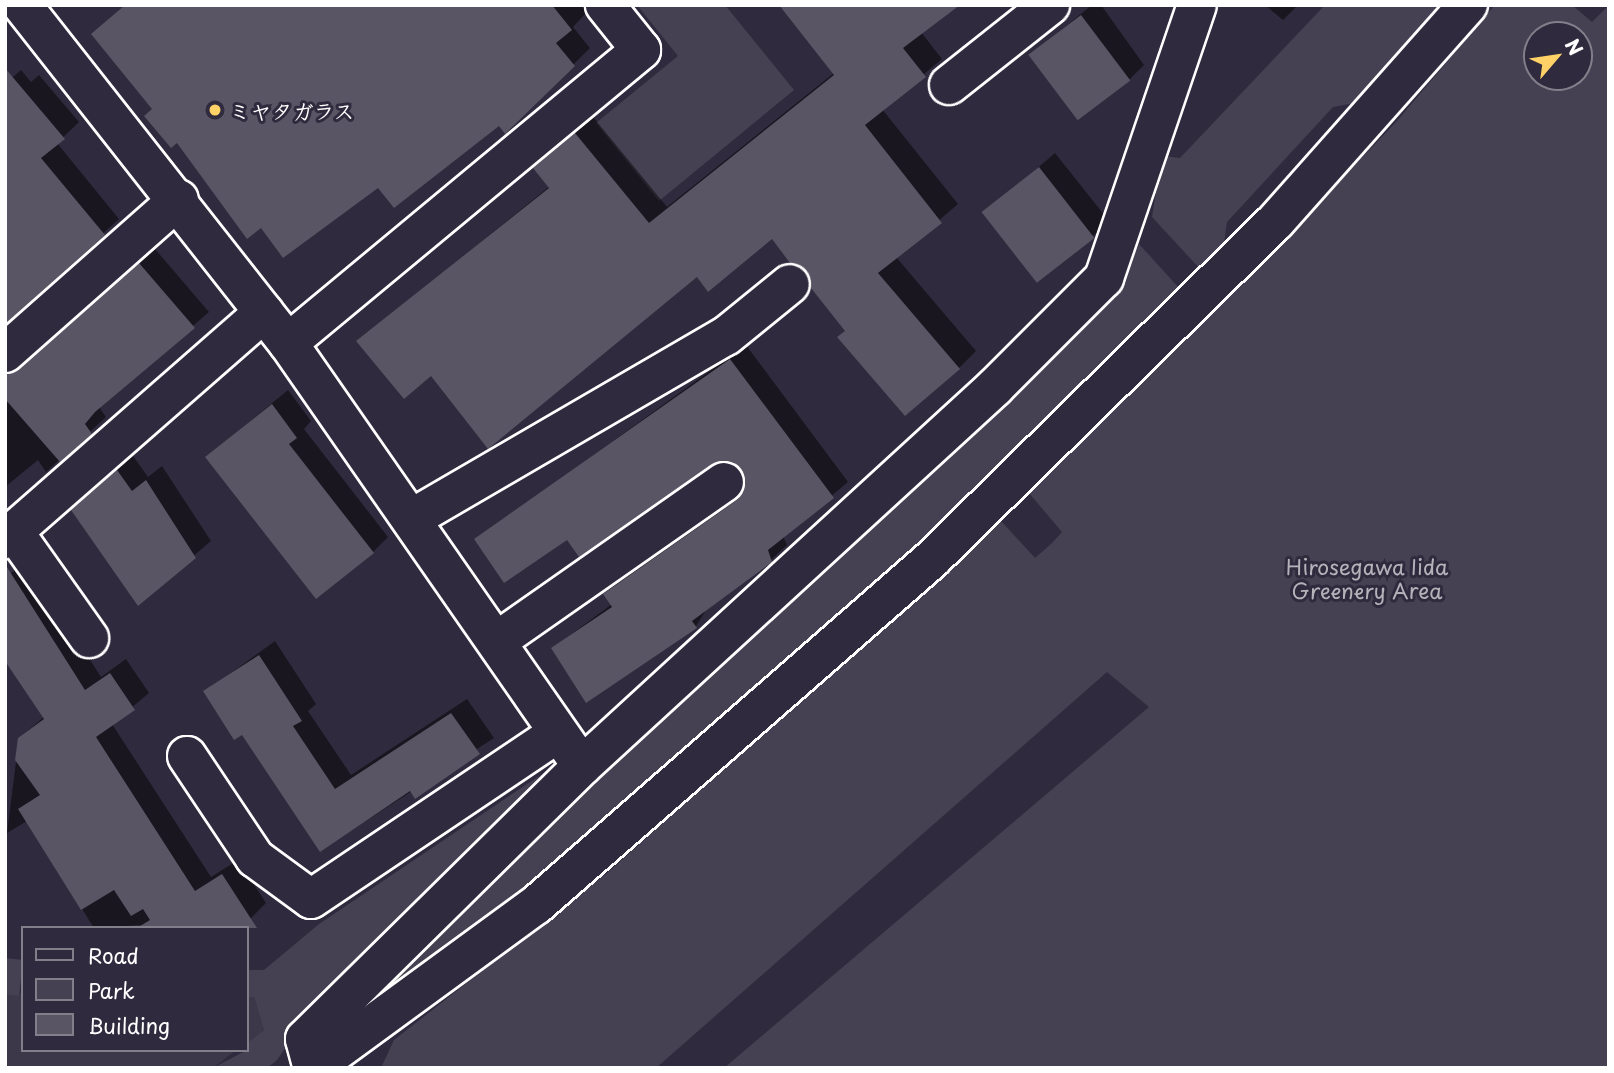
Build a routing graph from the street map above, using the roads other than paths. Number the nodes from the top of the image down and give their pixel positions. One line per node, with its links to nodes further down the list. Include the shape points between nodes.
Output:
1 (605, 5): 10 (street, via 641,50)
2 (1050, 5): 6 (street)
3 (1197, 5): 19 (street, via 1104,278 995,387)
4 (1468, 5): 19 (street, via 1276,221 932,559 536,905 313,1068 305,1039)
5 (20, 11): 7 (street)
6 (949, 85)
7 (179, 199): 9 (street); 11 (street)
8 (790, 284): 13 (street, via 726,336)
9 (264, 312): 10 (street); 14 (street)
10 (288, 343): 13 (street)
11 (5, 353)
12 (724, 482): 16 (street)
13 (411, 519): 16 (street)
14 (10, 536): 15 (street)
15 (89, 638)
16 (497, 642): 17 (street)
17 (558, 733): 18 (street, via 311,899 254,858); 19 (street)
18 (187, 756)
19 (582, 766)

